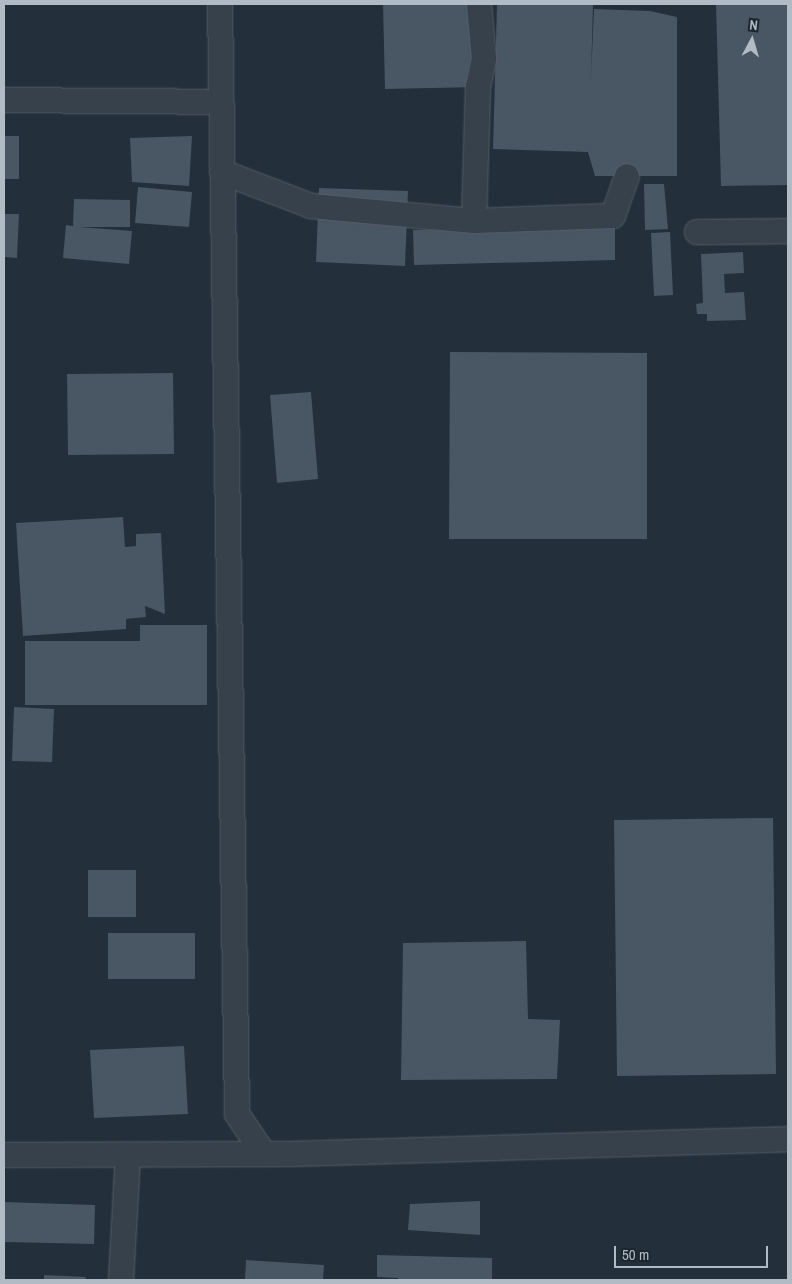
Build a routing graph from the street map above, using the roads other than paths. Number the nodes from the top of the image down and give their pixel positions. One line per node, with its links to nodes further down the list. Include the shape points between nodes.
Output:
1 (220, 4): 4 (street)
2 (479, 4): 7 (street, via 484,59 478,87)
3 (4, 100): 4 (street)
4 (222, 102): 5 (street)
5 (222, 172): 7 (street, via 311,206); 11 (street, via 237,1114)
6 (627, 176): 7 (street, via 612,216)
7 (474, 221)
8 (788, 231): 9 (street)
9 (697, 232)
10 (788, 1139): 11 (street)
11 (264, 1154): 13 (street)
12 (4, 1155): 13 (street)
13 (128, 1156): 14 (street)
14 (121, 1280)

